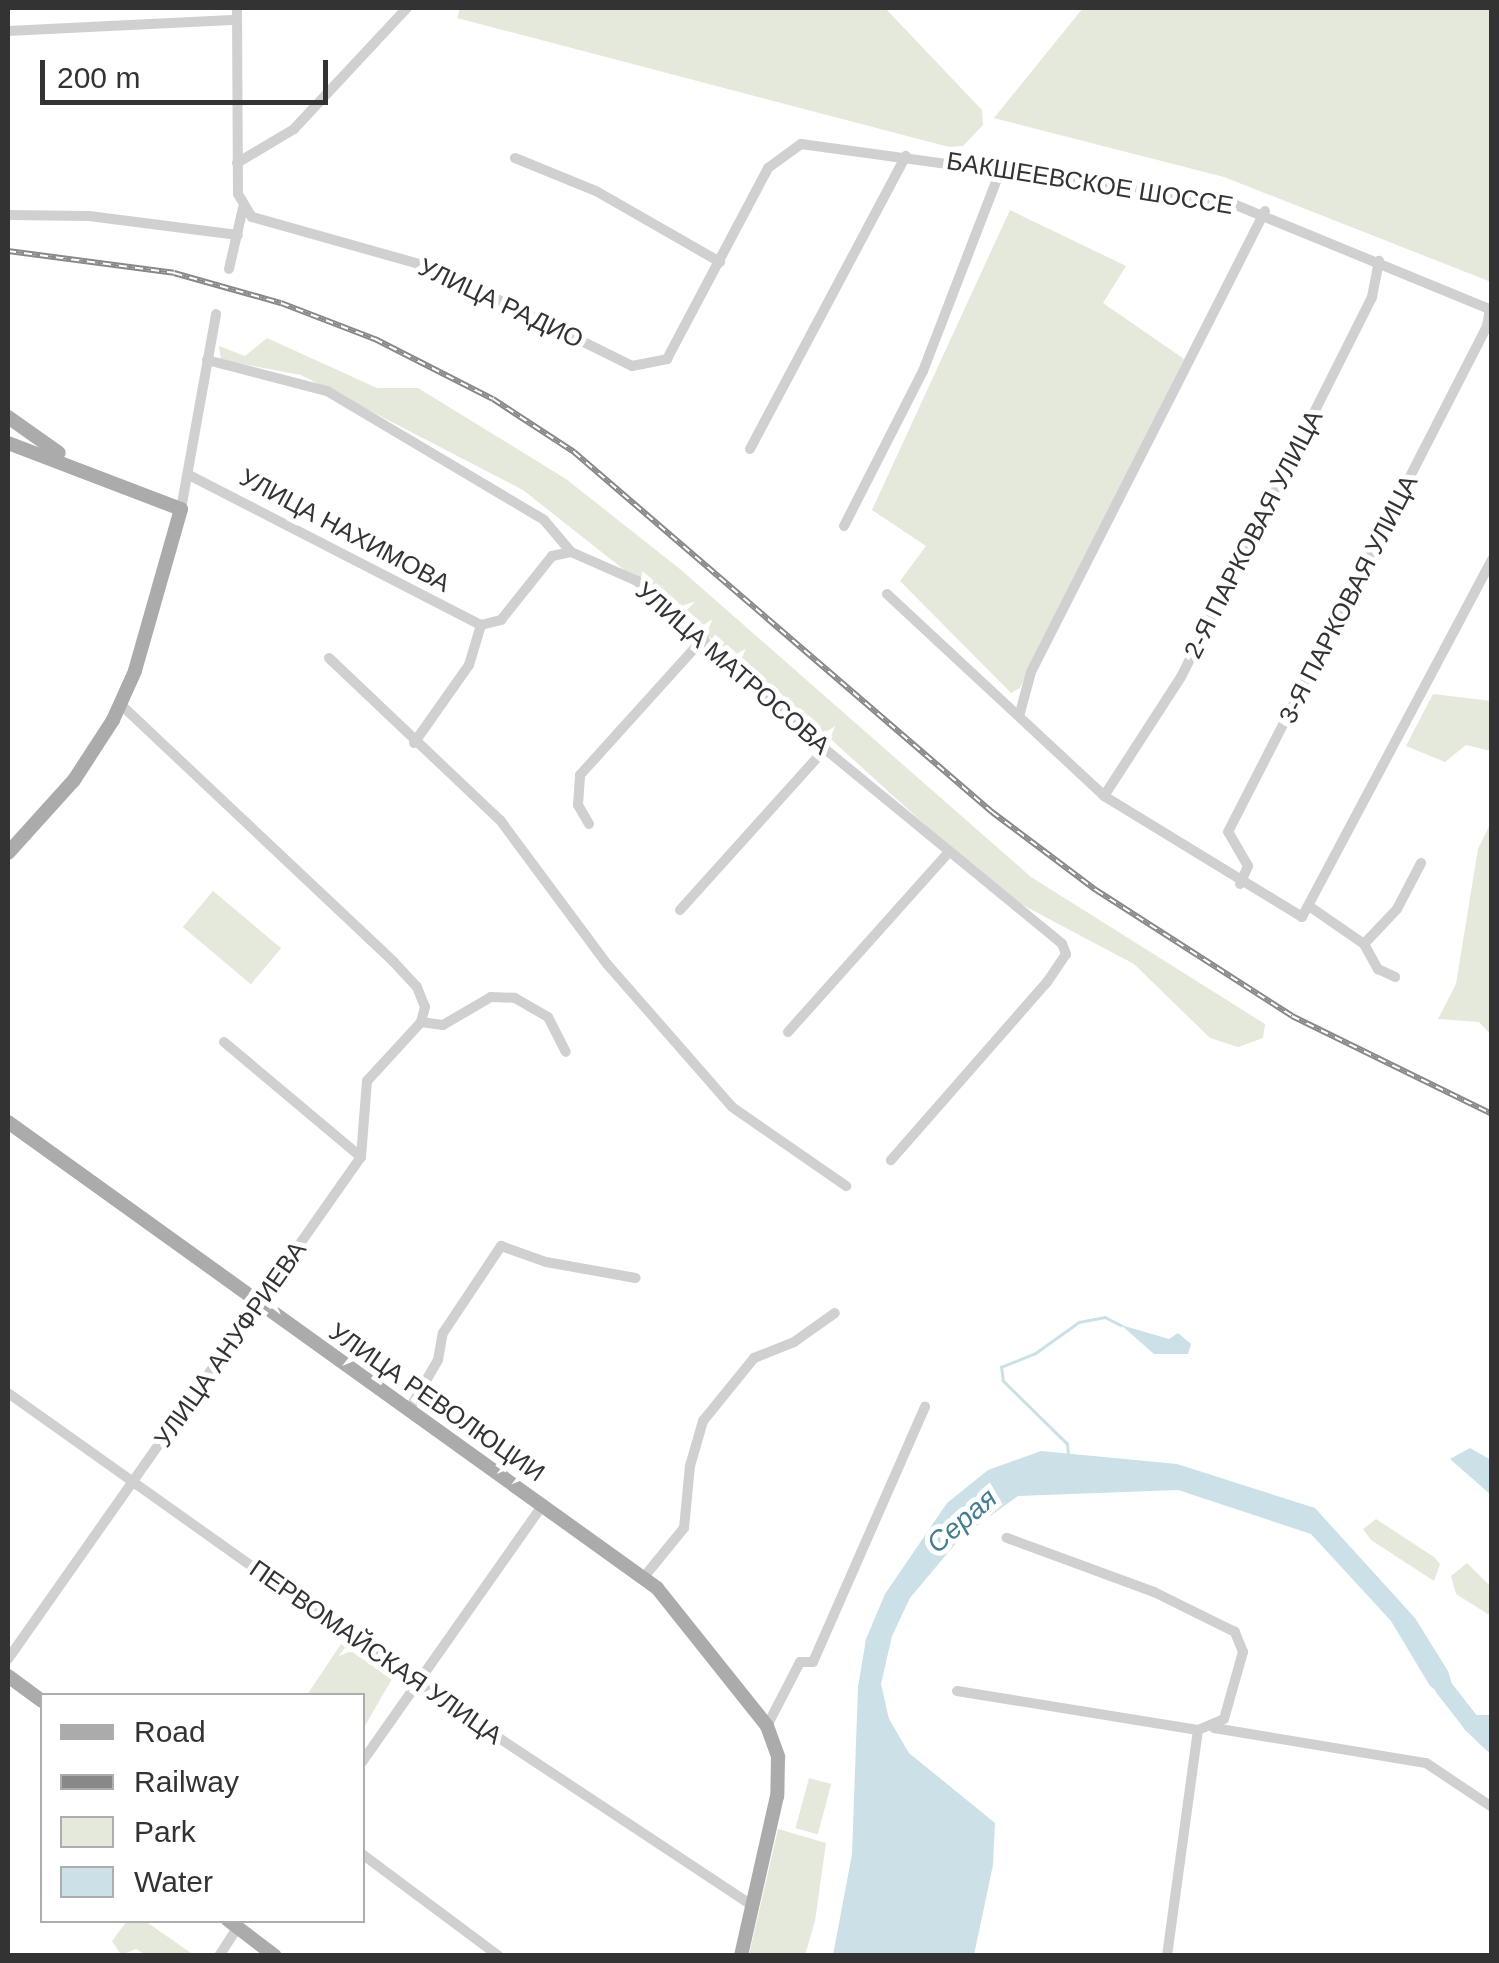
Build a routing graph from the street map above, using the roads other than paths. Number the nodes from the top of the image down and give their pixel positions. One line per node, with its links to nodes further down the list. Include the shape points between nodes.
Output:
1 (407, 8): 6 (street, via 294,129)
2 (237, 14): 3 (street); 6 (street)
3 (8, 31)
4 (906, 156): 7 (street, БАКШЕЕВСКОЕ ШОССЕ); 13 (street, БАКШЕЕВСКОЕ ШОССЕ, via 834,145 790,148 768,168); 20 (street)
5 (515, 158): 13 (street, via 596,191)
6 (237, 162): 8 (street)
7 (1001, 169): 9 (street, БАКШЕЕВСКОЕ ШОССЕ); 24 (street, via 923,371)
8 (243, 208): 11 (street); 13 (street, УЛИЦА РАДИО, via 272,226 434,268 632,366 657,366 681,340)
9 (1265, 212): 12 (street, БАКШЕЕВСКОЕ ШОССЕ); 32 (street, via 1031,672)
10 (8, 215): 11 (street, via 57,214)
11 (238, 234): 14 (street)
12 (1379, 261): 15 (street, БАКШЕЕВСКОЕ ШОССЕ); 35 (street, 2-Я ПАРКОВАЯ УЛИЦА, via 1372,297 1181,677)
13 (720, 262)
14 (229, 269)
15 (1491, 310): 40 (street, 3-Я ПАРКОВАЯ УЛИЦА, via 1228,832 1248,866)
16 (216, 314): 17 (street)
17 (207, 360): 22 (street); 25 (street, УЛИЦА МАТРОСОВА, via 327,391 544,520)
18 (8, 418): 21 (main road)
19 (8, 443): 21 (main road)
20 (750, 450)
21 (76, 464): 23 (main road)
22 (189, 474): 23 (street); 28 (street, УЛИЦА НАХИМОВА)
23 (181, 509): 31 (main road)
24 (844, 526)
25 (571, 552): 28 (street, via 552,556 501,620); 29 (street, УЛИЦА МАТРОСОВА, via 637,581)
26 (1492, 559): 41 (street)
27 (886, 594): 32 (street)
28 (481, 625): 33 (street, via 469,666)
29 (704, 638): 34 (street, УЛИЦА МАТРОСОВА); 36 (street, via 580,775 578,805)
30 (329, 658): 33 (street)
31 (120, 704): 38 (main road, via 74,780); 45 (street, via 394,962 417,987)
32 (1020, 713): 35 (street)
33 (414, 743): 52 (street, via 516,838 607,964 732,1107)
34 (825, 749): 37 (street, УЛИЦА МАТРОСОВА); 42 (street)
35 (1104, 796): 40 (street)
36 (589, 824)
37 (948, 852): 46 (street); 51 (street, УЛИЦА МАТРОСОВА, via 1066,954)
38 (8, 853)
39 (1421, 864): 43 (street, via 1397,909)
40 (1240, 884): 41 (street, via 1302,917)
41 (1309, 906): 43 (street)
42 (680, 910)
43 (1364, 944): 44 (street, via 1378,969)
44 (1395, 977)
45 (422, 1022): 48 (street, via 443,1025 491,998 516,998 548,1017); 50 (street, via 368,1082)
46 (788, 1032)
47 (224, 1042): 50 (street)
48 (566, 1052)
49 (9, 1125): 54 (main road, УЛИЦА РЕВОЛЮЦИИ)
50 (362, 1157): 54 (street, УЛИЦА АНУФРИЕВА)
51 (891, 1160)
52 (846, 1186)
53 (636, 1278): 58 (street, via 546,1262 501,1246 443,1333 438,1360)
54 (257, 1302): 58 (main road, УЛИЦА РЕВОЛЮЦИИ); 59 (street, УЛИЦА АНУФРИЕВА)
55 (835, 1313): 62 (street, via 794,1342 754,1358 702,1421 684,1528)
56 (8, 1392): 59 (street, ПЕРВОМАЙСКАЯ УЛИЦА)
57 (925, 1407): 68 (street, via 814,1662 800,1662)
58 (409, 1410): 60 (main road, УЛИЦА РЕВОЛЮЦИИ)
59 (134, 1482): 63 (street, УЛИЦА АНУФРИЕВА); 65 (street, ПЕРВОМАЙСКАЯ УЛИЦА)
60 (542, 1504): 62 (main road, УЛИЦА РЕВОЛЮЦИИ); 65 (street)
61 (1007, 1538): 69 (street, via 1154,1592 1236,1632 1243,1652 1224,1719)
62 (644, 1577): 68 (main road, УЛИЦА РЕВОЛЮЦИИ)
63 (8, 1659)
64 (8, 1676): 67 (main road)
65 (416, 1683): 71 (street); 74 (street, ПЕРВОМАЙСКАЯ УЛИЦА)
66 (956, 1690): 70 (street)
67 (40, 1700)
68 (767, 1726): 74 (main road, УЛИЦА РЕВОЛЮЦИИ, via 780,1772)
69 (1214, 1728): 70 (street); 72 (street, via 1426,1763)
70 (1198, 1730): 80 (street)
71 (365, 1758)
72 (1492, 1807)
73 (365, 1856): 78 (street)
74 (750, 1904): 79 (main road)
75 (232, 1925): 76 (street); 77 (main road)
76 (219, 1956)
77 (274, 1956)
78 (500, 1956)
79 (741, 1956)
80 (1167, 1956)

